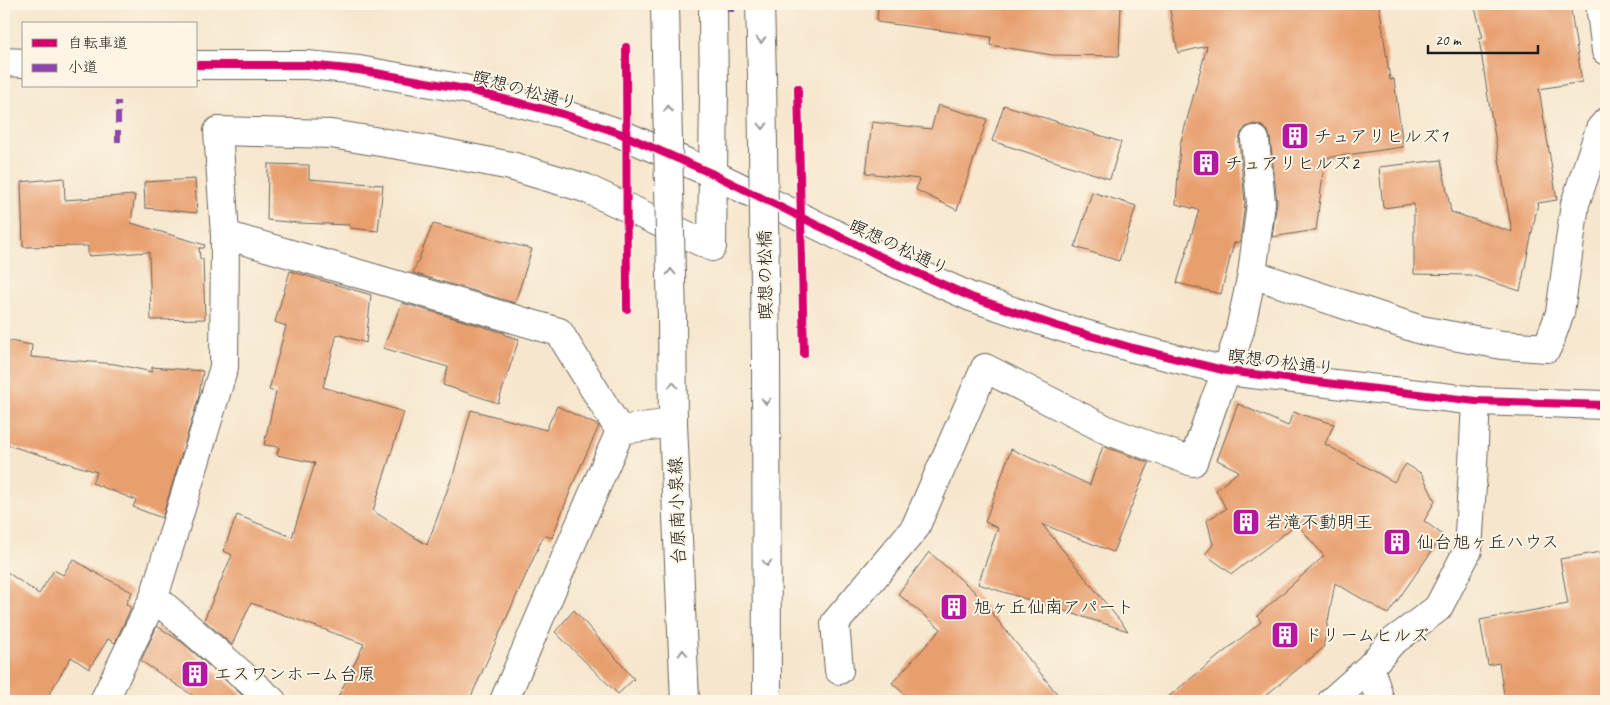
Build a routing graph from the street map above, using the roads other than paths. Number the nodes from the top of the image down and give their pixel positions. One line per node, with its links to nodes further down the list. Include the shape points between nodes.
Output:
1 (665, 4): 17 (street, 台原南小泉線, one-way to 1, bridge)
2 (760, 4): 26 (street, 瞑想の松橋, one-way to 26, bridge, via 766,352)
3 (1600, 4): 5 (street)
4 (713, 12): 11 (street)
5 (1606, 50)
6 (4, 62): 7 (street)
7 (22, 63)
8 (198, 65): 11 (street, 瞑想の松通り, via 308,65 359,70 465,89 563,114 618,133)
9 (1606, 122): 13 (street, via 1600,129 1575,204 1560,313 1547,348 1502,345 1421,330)
10 (1255, 140): 13 (street, via 1261,203)
11 (713, 174): 12 (street, via 712,247 585,188 511,166 331,134 218,131); 14 (street, 瞑想の松通り, via 888,260 971,296 1057,326)
12 (225, 235): 18 (street, via 559,332); 19 (street, via 224,367)
13 (1252, 274): 14 (street)
14 (1227, 371): 15 (street, 瞑想の松通り); 21 (street, via 1193,462 1109,431 985,368 915,528 835,623)
15 (1476, 400): 16 (street, 瞑想の松通り); 20 (street, via 1468,550 1438,608 1391,643)
16 (1606, 405)
17 (674, 423): 18 (street); 25 (street, 台原南小泉線, one-way to 17)
18 (620, 431): 24 (street)
19 (154, 597): 22 (street); 23 (street)
20 (1370, 667): 27 (street); 28 (street)
21 (839, 670)
22 (104, 701)
23 (272, 701)
24 (504, 701)
25 (685, 701)
26 (767, 701)
27 (1332, 701)
28 (1380, 701)

